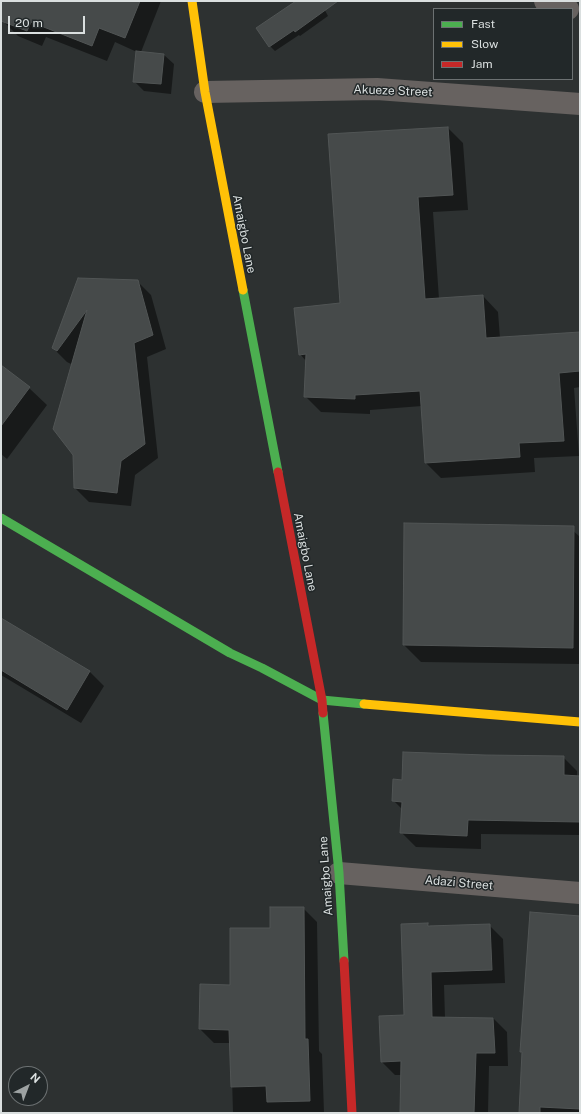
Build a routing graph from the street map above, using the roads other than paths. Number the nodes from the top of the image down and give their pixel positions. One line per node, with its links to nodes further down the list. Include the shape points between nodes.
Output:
1 (192, 1): 4 (main road, Amaigbo Lane)
2 (545, 1): 3 (street)
3 (565, 8)
4 (205, 92): 5 (street, Akueze Street, via 377,89); 7 (main road, Amaigbo Lane)
5 (580, 104)
6 (1, 518): 7 (main road, via 230,653)
7 (322, 700): 8 (main road); 9 (main road, Amaigbo Lane)
8 (580, 722)
9 (339, 873): 10 (street, Adazi Street); 11 (main road, Amaigbo Lane)
10 (580, 893)
11 (352, 1113)

